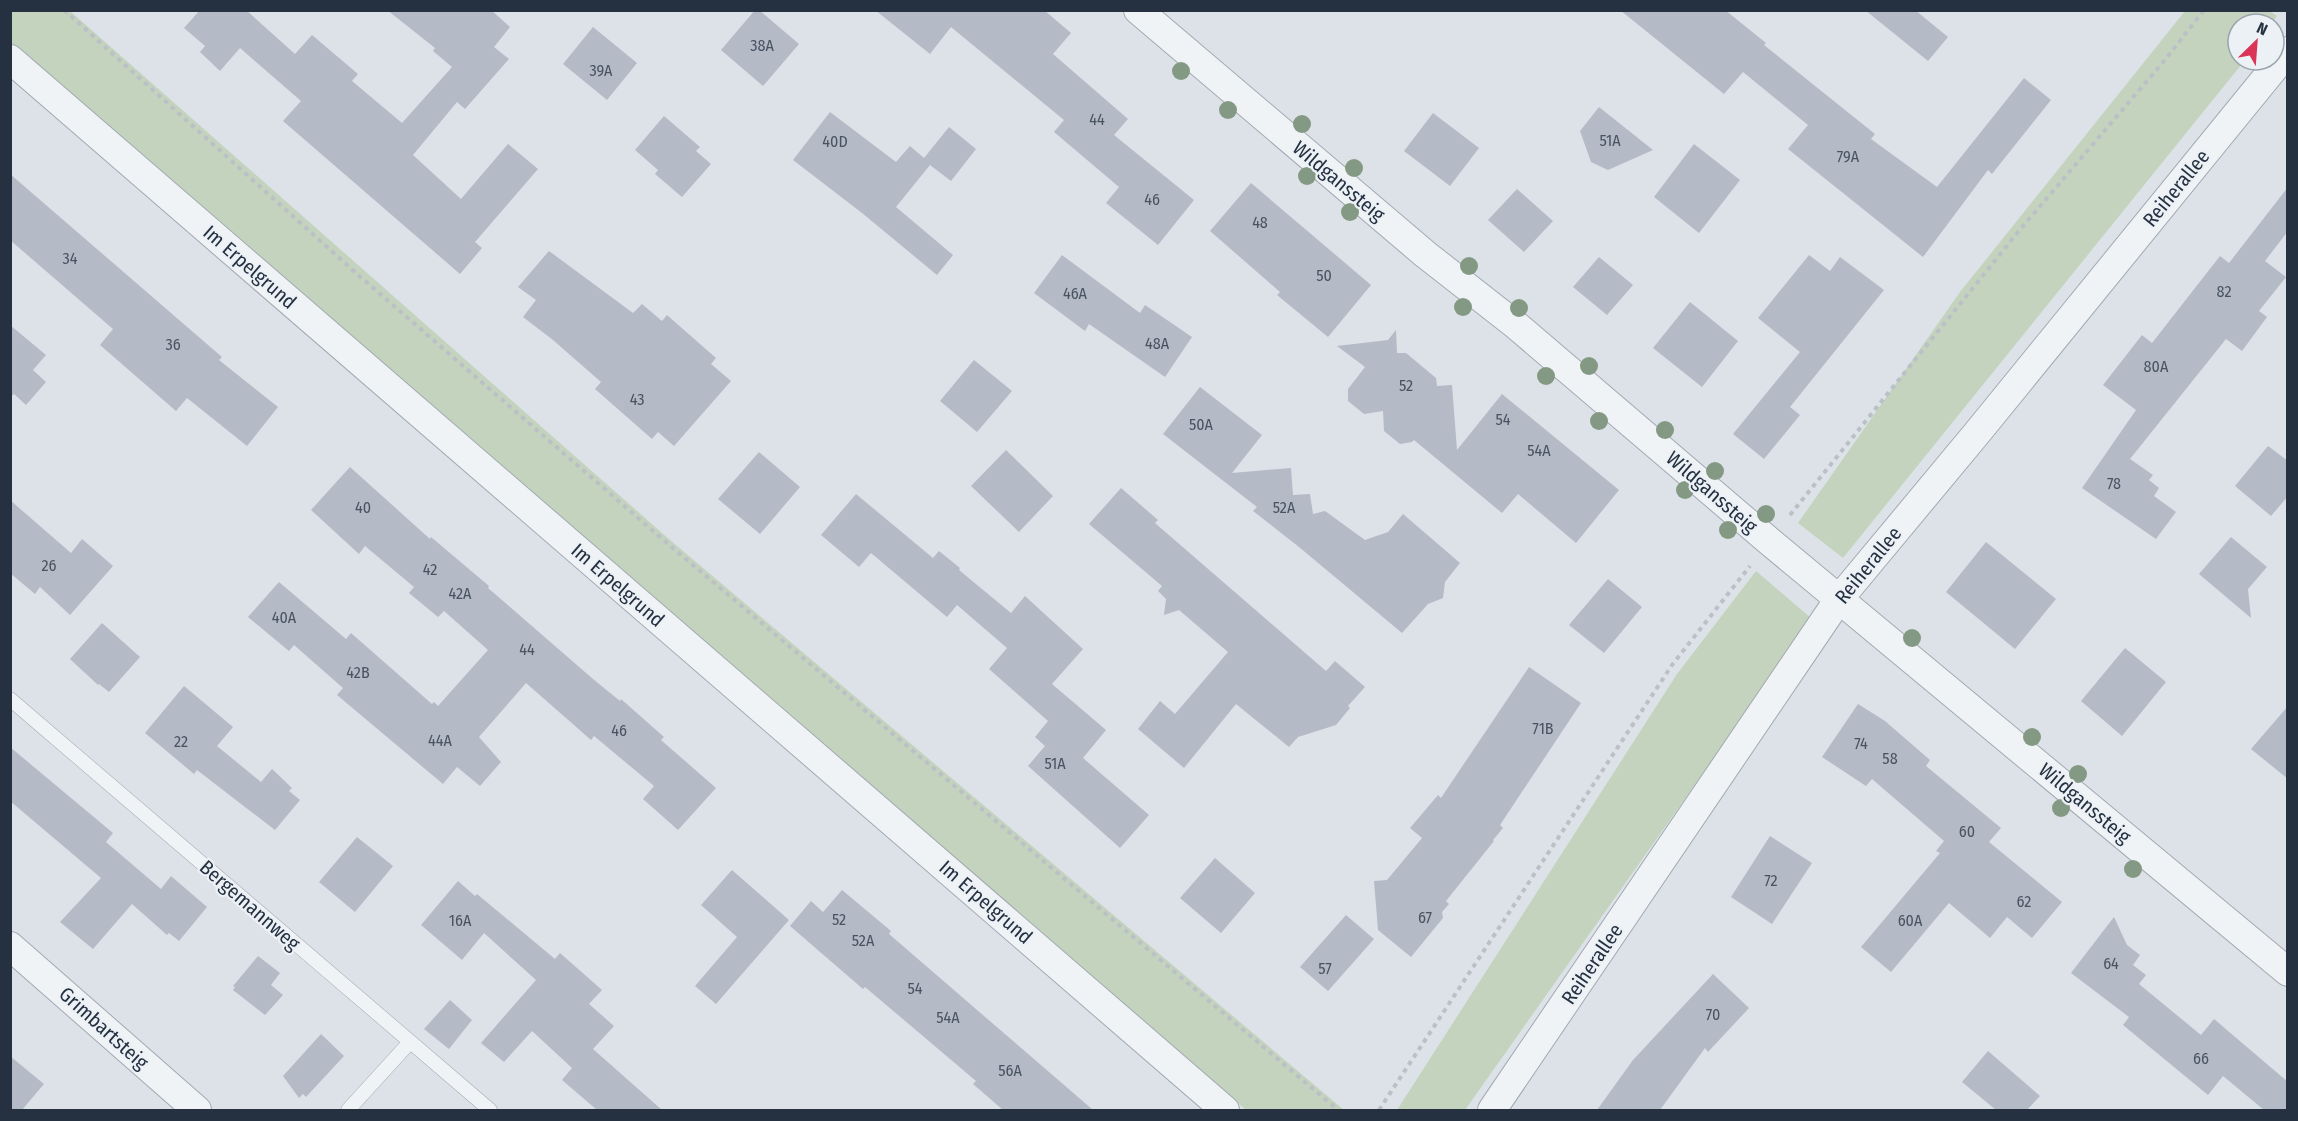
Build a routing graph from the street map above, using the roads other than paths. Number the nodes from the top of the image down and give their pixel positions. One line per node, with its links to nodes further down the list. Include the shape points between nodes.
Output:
1 (1138, 10): 4 (street, Wildganssteig)
2 (2288, 51): 4 (street, Reiherallee)
3 (10, 59): 12 (street, Im Erpelgrund)
4 (1839, 599): 7 (street, Wildganssteig); 13 (street, Reiherallee)
5 (10, 699): 8 (lane, Bergemannweg)
6 (10, 946): 9 (street, Grimbartsteig)
7 (2288, 972)
8 (410, 1042): 10 (lane); 11 (lane, Bergemannweg)
9 (197, 1110)
10 (348, 1110)
11 (490, 1110)
12 (1225, 1110)
13 (1492, 1110)

